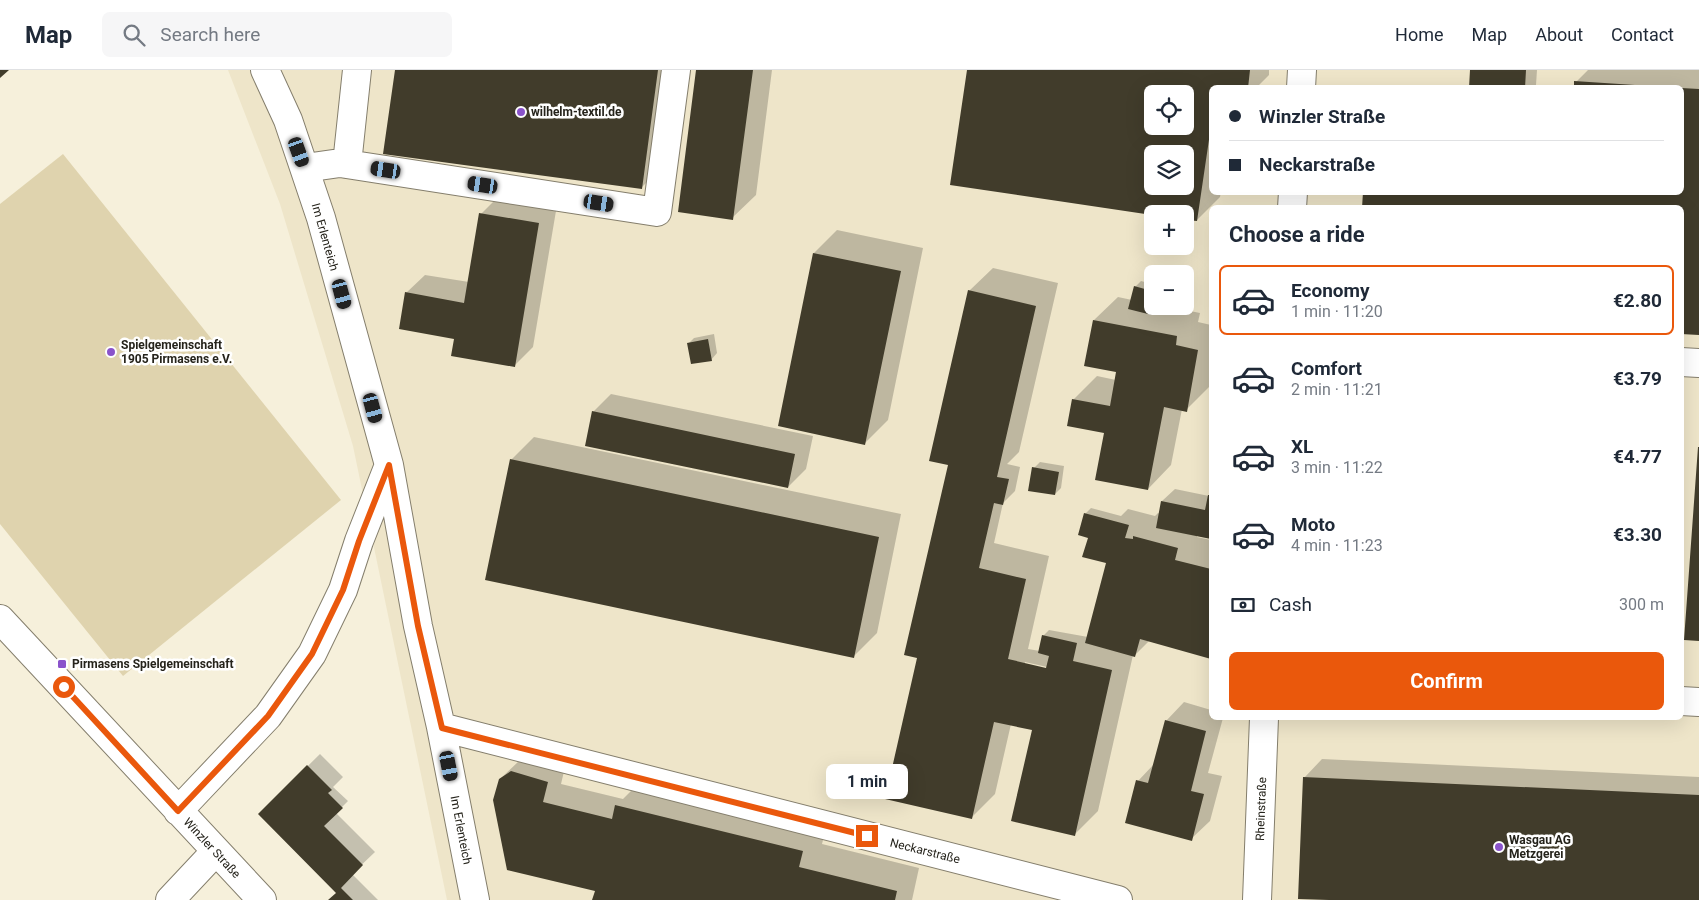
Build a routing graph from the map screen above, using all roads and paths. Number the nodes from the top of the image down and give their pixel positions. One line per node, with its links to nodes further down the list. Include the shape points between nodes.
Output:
1 (266, 70): 7 (street, Im Erlenteich)
2 (357, 70): 6 (street)
3 (676, 70): 6 (street, via 657,212)
4 (1302, 70): 5 (street)
5 (1301, 85)
6 (347, 164): 7 (street)
7 (305, 168): 10 (street, Im Erlenteich)
8 (1684, 362): 9 (street)
9 (1699, 363)
10 (389, 465): 15 (street, Im Erlenteich, via 418,626); 16 (street, via 343,590 312,654 268,716)
11 (0, 619): 16 (street, Winzler Straße)
12 (1684, 701): 13 (street)
13 (1699, 702)
14 (1264, 720): 22 (street, Rheinstraße)
15 (442, 728): 20 (street, Im Erlenteich); 21 (street, Neckarstraße)
16 (178, 811): 17 (street, Winzler Straße)
17 (216, 851): 18 (street); 19 (street, Winzler Straße)
18 (170, 900)
19 (262, 900)
20 (475, 900)
21 (1118, 900)
22 (1257, 900)

